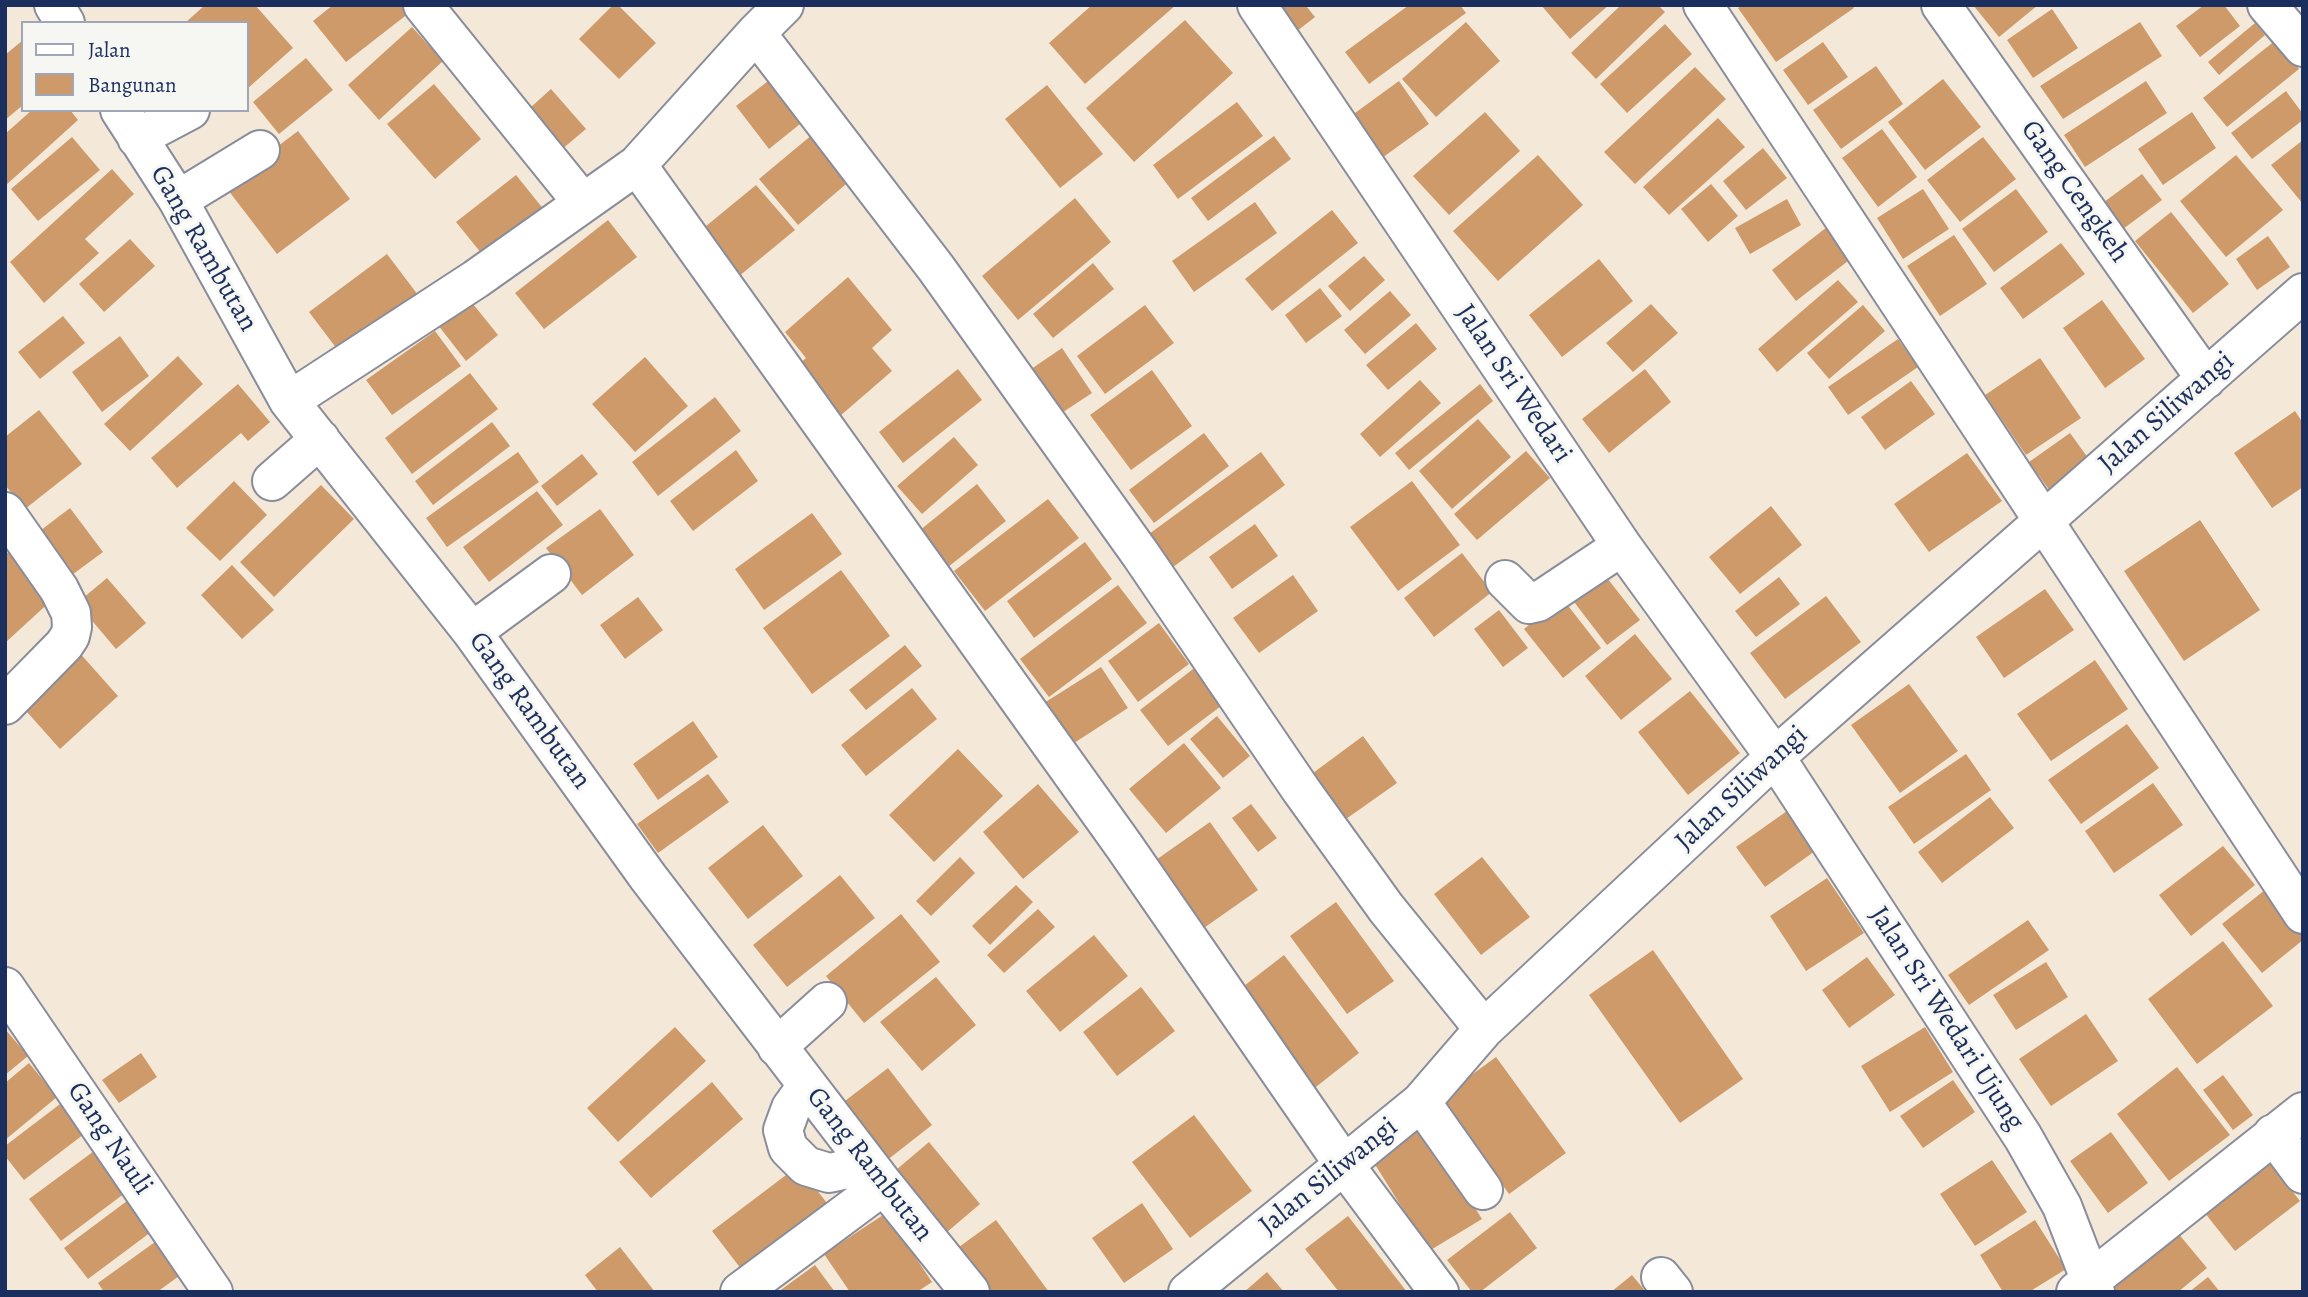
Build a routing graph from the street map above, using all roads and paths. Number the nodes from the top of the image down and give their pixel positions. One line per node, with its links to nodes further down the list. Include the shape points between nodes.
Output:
1 (54, 5): 8 (street)
2 (423, 5): 15 (street)
3 (1257, 5): 23 (street, Jalan Sri Wedari)
4 (1703, 5): 22 (street)
5 (1941, 5): 17 (street, Gang Cengkeh)
6 (2267, 5): 9 (street)
7 (774, 13): 13 (street); 32 (street, via 936,268 1141,555 1301,790 1386,908)
8 (64, 21)
9 (2303, 47)
10 (181, 112): 11 (street)
11 (128, 124): 14 (street, Gang Rambutan)
12 (260, 150): 14 (street)
13 (637, 165): 15 (street); 37 (street, via 1124,846)
14 (178, 200): 18 (street, Gang Rambutan)
15 (583, 203): 18 (street)
16 (2303, 293): 17 (street, Jalan Siliwangi)
17 (2206, 379): 22 (street, Jalan Siliwangi)
18 (289, 401): 19 (street, Gang Rambutan)
19 (320, 439): 20 (street); 26 (street, Gang Rambutan)
20 (272, 481)
21 (5, 512): 27 (street, via 59,589 71,613 72,627 64,645)
22 (2044, 521): 28 (street, Jalan Siliwangi); 29 (street)
23 (1622, 546): 25 (street, via 1538,602 1529,604); 28 (street, Jalan Sri Wedari)
24 (551, 575): 26 (street)
25 (1504, 580)
26 (472, 632): 33 (street, Gang Rambutan)
27 (9, 692)
28 (1775, 757): 32 (street, Jalan Siliwangi); 41 (street, Jalan Sri Wedari Ujung, via 2023,1137 2062,1206)
29 (2303, 914)
30 (5, 987): 42 (street, Gang Nauli)
31 (827, 1002): 33 (street)
32 (1484, 1029): 35 (street, Jalan Siliwangi)
33 (777, 1047): 34 (street, Gang Rambutan)
34 (807, 1086): 39 (street, Gang Rambutan); 39 (street, via 791,1108 783,1130 788,1148 806,1166 829,1173)
35 (1420, 1102): 37 (street, Jalan Siliwangi); 40 (street)
36 (2288, 1123): 38 (street); 41 (street)
37 (1345, 1166): 45 (street, Jalan Siliwangi); 46 (street)
38 (2303, 1174)
39 (876, 1175): 43 (street); 44 (street, Gang Rambutan)
40 (1483, 1191)
41 (2088, 1288)
42 (213, 1292)
43 (740, 1292)
44 (970, 1292)
45 (1188, 1292)
46 (1440, 1292)

